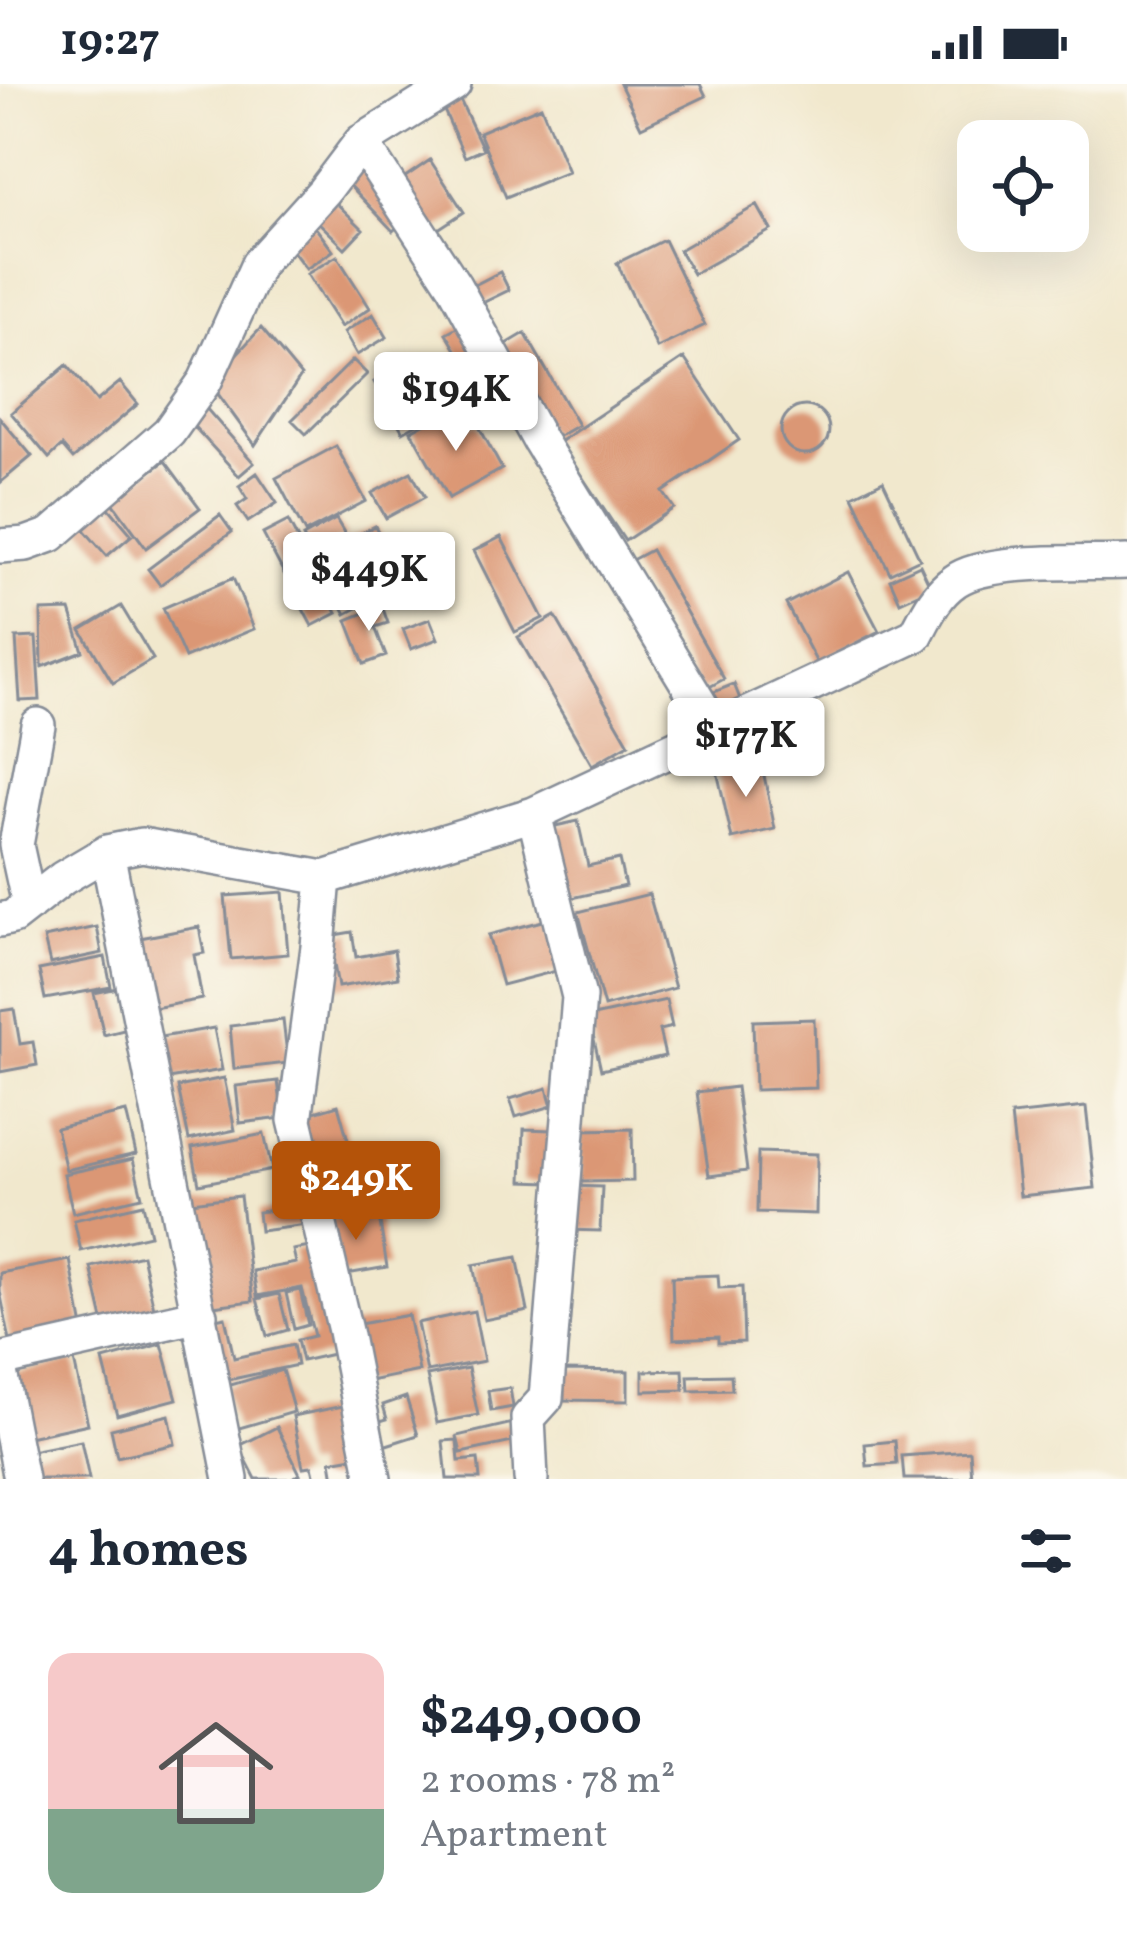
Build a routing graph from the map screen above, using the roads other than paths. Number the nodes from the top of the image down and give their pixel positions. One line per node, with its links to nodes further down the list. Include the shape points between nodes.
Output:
1 (454, 84): 2 (street)
2 (361, 142): 3 (street, via 258,264 205,381 169,432 51,535); 6 (street)
3 (0, 546)
4 (1127, 562): 6 (street, via 992,567 957,578 916,635)
5 (38, 725): 10 (street, via 16,845)
6 (714, 727): 7 (street)
7 (534, 814): 9 (street); 17 (street, via 579,997 546,1398 528,1418)
8 (107, 853): 9 (street, via 142,845); 10 (street); 11 (street)
9 (324, 878): 16 (street, via 295,1120)
10 (14, 913)
11 (200, 1315): 12 (street); 15 (street)
12 (0, 1360)
13 (0, 1372): 14 (street)
14 (21, 1479)
15 (231, 1479)
16 (374, 1479)
17 (531, 1479)

